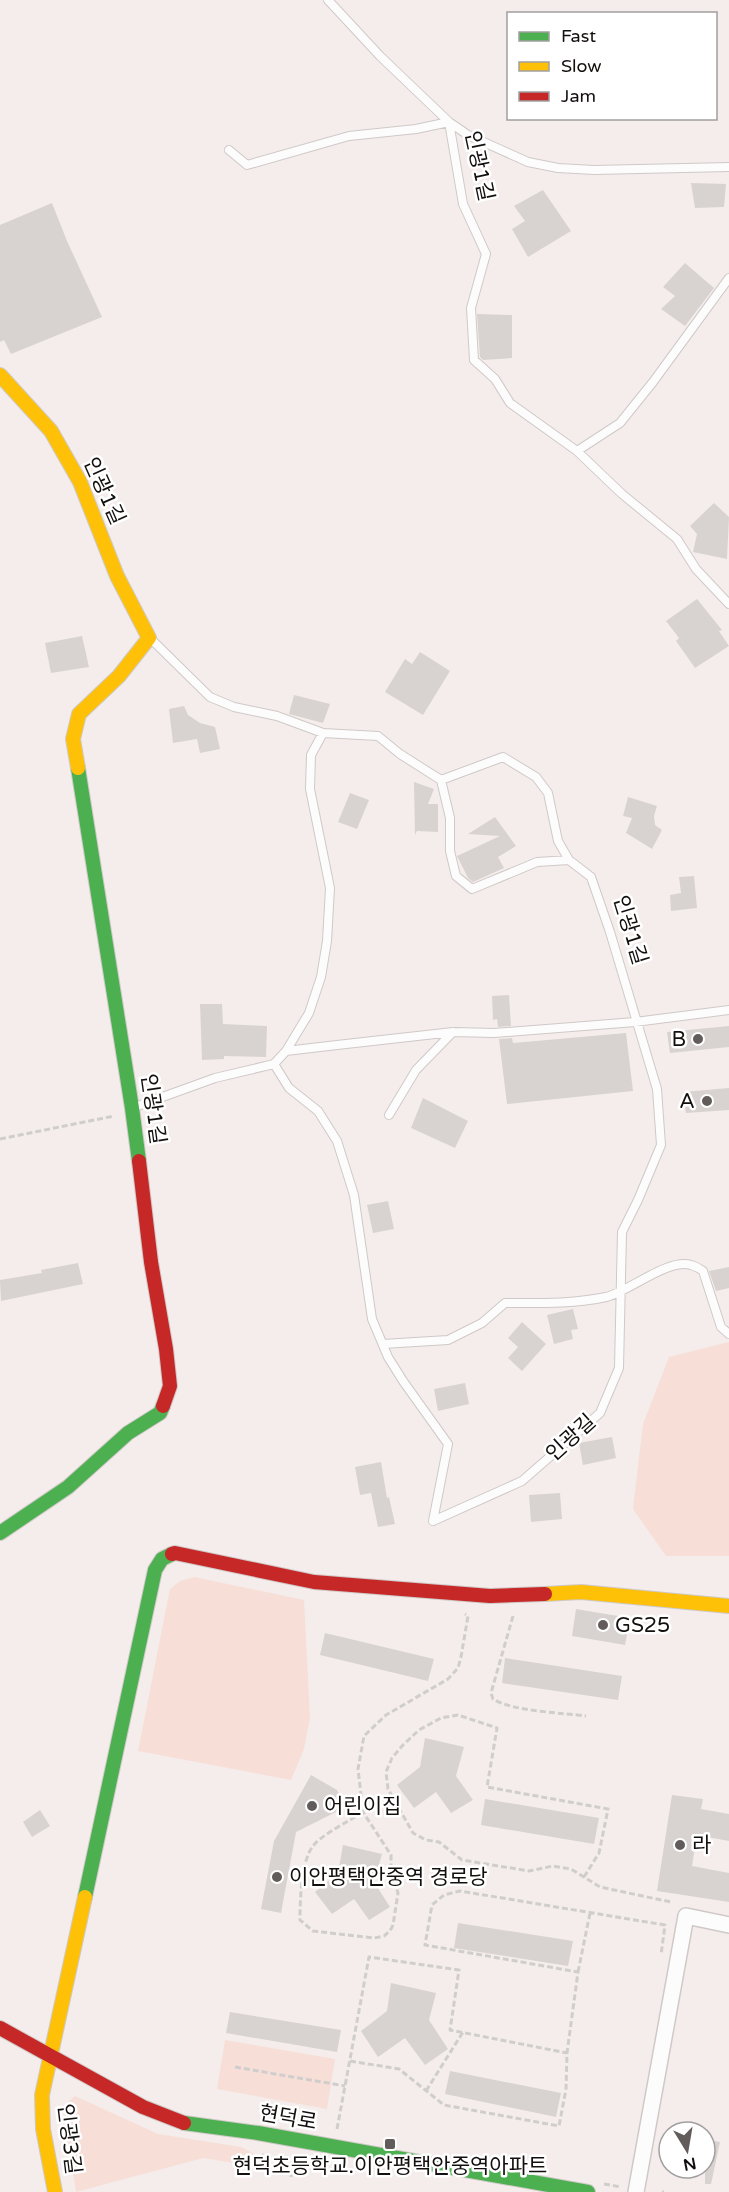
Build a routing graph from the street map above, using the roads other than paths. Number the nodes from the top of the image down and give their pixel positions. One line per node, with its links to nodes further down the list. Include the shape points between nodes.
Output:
1 (328, 0): 2 (lane, 인광1길)
2 (449, 123): 3 (lane, 인광1길, via 349,136 246,165); 4 (lane, 인광1길, via 528,162 558,168 594,171); 7 (lane, 인광1길, via 463,204 486,254 471,308 474,360 495,379 510,403)
3 (229, 150)
4 (729, 167)
5 (729, 278): 7 (lane, via 620,423)
6 (0, 375): 9 (street, 인광1길, via 57,441 80,482 117,576)
7 (577, 452): 8 (lane, 인광1길, via 678,539 696,569)
8 (729, 604)
9 (149, 638): 10 (lane, 인광1길, via 210,697); 18 (street, 인광1길, via 119,676 79,714 73,739)
10 (323, 733): 11 (lane, 인광1길, via 378,736); 16 (lane, via 311,755 310,789 330,888 327,941 309,1013)
11 (441, 780): 12 (lane, 인광1길, via 503,757 536,777 548,793 558,841); 12 (lane, via 450,818 450,851 456,876 472,889 537,862)
12 (569, 860): 14 (lane, 인광1길, via 591,877)
13 (729, 1010): 14 (lane)
14 (635, 1022): 15 (lane); 20 (lane, 인광길, via 657,1089 662,1145 622,1232)
15 (453, 1032): 16 (lane); 19 (lane, via 416,1070)
16 (286, 1052): 17 (lane)
17 (274, 1064): 18 (lane, via 215,1078); 22 (lane, via 289,1088 318,1111 337,1141 354,1195 372,1319)
18 (132, 1108): 23 (street, 인광1길, via 170,1386 160,1413 128,1433 68,1487)
19 (389, 1115)
20 (620, 1292): 21 (lane, via 645,1277 689,1264 704,1271 722,1327); 22 (lane, via 607,1297 505,1303 483,1323 447,1340); 22 (lane, 인광길, via 619,1368 600,1413 522,1481 433,1521 448,1444 403,1381)
21 (729, 1334)
22 (383, 1344)
23 (0, 1533)
24 (729, 1606): 27 (street, 인광3길, via 580,1592 490,1596 315,1582 175,1553 162,1559 155,1570)
25 (729, 1925): 30 (street, via 686,1916)
26 (0, 2028): 27 (street, 현덕로)
27 (51, 2056): 28 (street, 현덕로, via 143,2107 184,2123 258,2133); 31 (street, 인광3길, via 42,2095 43,2129)
28 (536, 2187): 29 (street, 현덕로)
29 (592, 2187)
30 (630, 2190)
31 (55, 2192)

